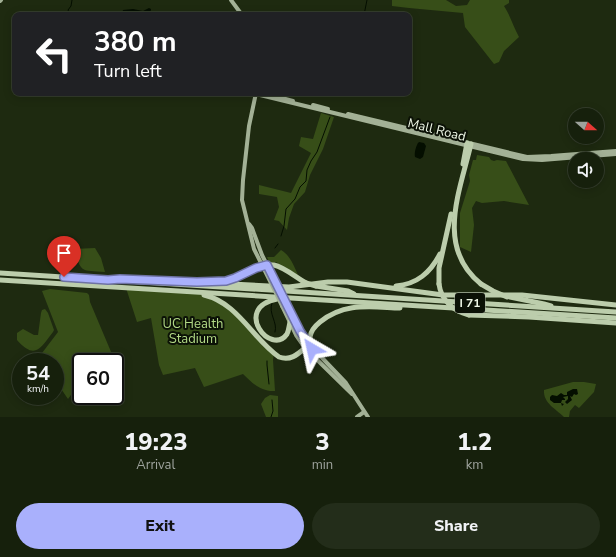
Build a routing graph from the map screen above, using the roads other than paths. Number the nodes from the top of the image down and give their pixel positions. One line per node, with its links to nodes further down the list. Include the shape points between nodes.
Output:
1 (231, 0): 2 (main road)
2 (240, 12)
3 (256, 96): 9 (main road, via 249,126 242,200)
4 (269, 96): 5 (main road, Mall Road)
5 (469, 145): 6 (main road, Mall Road, via 535,157); 7 (main road, Mall Road, via 536,160); 8 (highway); 21 (highway, bridge, via 455,210 454,232 456,248 461,258 481,284 493,291 507,297)
6 (616, 151)
7 (616, 154)
8 (444, 246): 14 (highway, via 429,272 416,281 396,286); 25 (highway, bridge, via 439,284 443,297 457,311 469,315)
9 (264, 266): 13 (highway, via 230,280); 16 (highway, bridge, via 278,266 306,283 348,291); 19 (main road, bridge); 19 (main road, bridge, via 276,283)
10 (0, 273): 12 (highway, I 71)
11 (0, 280): 15 (highway, I 71)
12 (108, 280): 13 (highway); 16 (highway, I 71)
13 (197, 282): 14 (highway, via 282,287 332,282)
14 (365, 284): 18 (highway, via 443,295 522,296)
15 (193, 292): 17 (highway, I 71); 27 (highway, via 212,297 227,306 279,357 293,358)
16 (359, 296): 21 (highway, I 71)
17 (283, 297): 20 (highway, I 71); 24 (highway, via 261,306 256,316 257,325 267,337 278,339 286,335)
18 (616, 305)
19 (284, 306): 24 (main road); 26 (main road)
20 (424, 306): 23 (highway, I 71); 28 (highway, via 356,307 338,311 326,317 312,330)
21 (555, 308): 22 (highway, I 71)
22 (616, 312)
23 (616, 318)
24 (290, 322): 27 (main road)
25 (616, 323)
26 (306, 341): 27 (highway); 28 (main road)
27 (305, 348): 29 (main road)
28 (312, 349): 29 (main road, via 342,378)
29 (352, 395): 30 (main road)
30 (364, 412): 31 (main road); 32 (main road)
31 (357, 417)
32 (368, 417)

